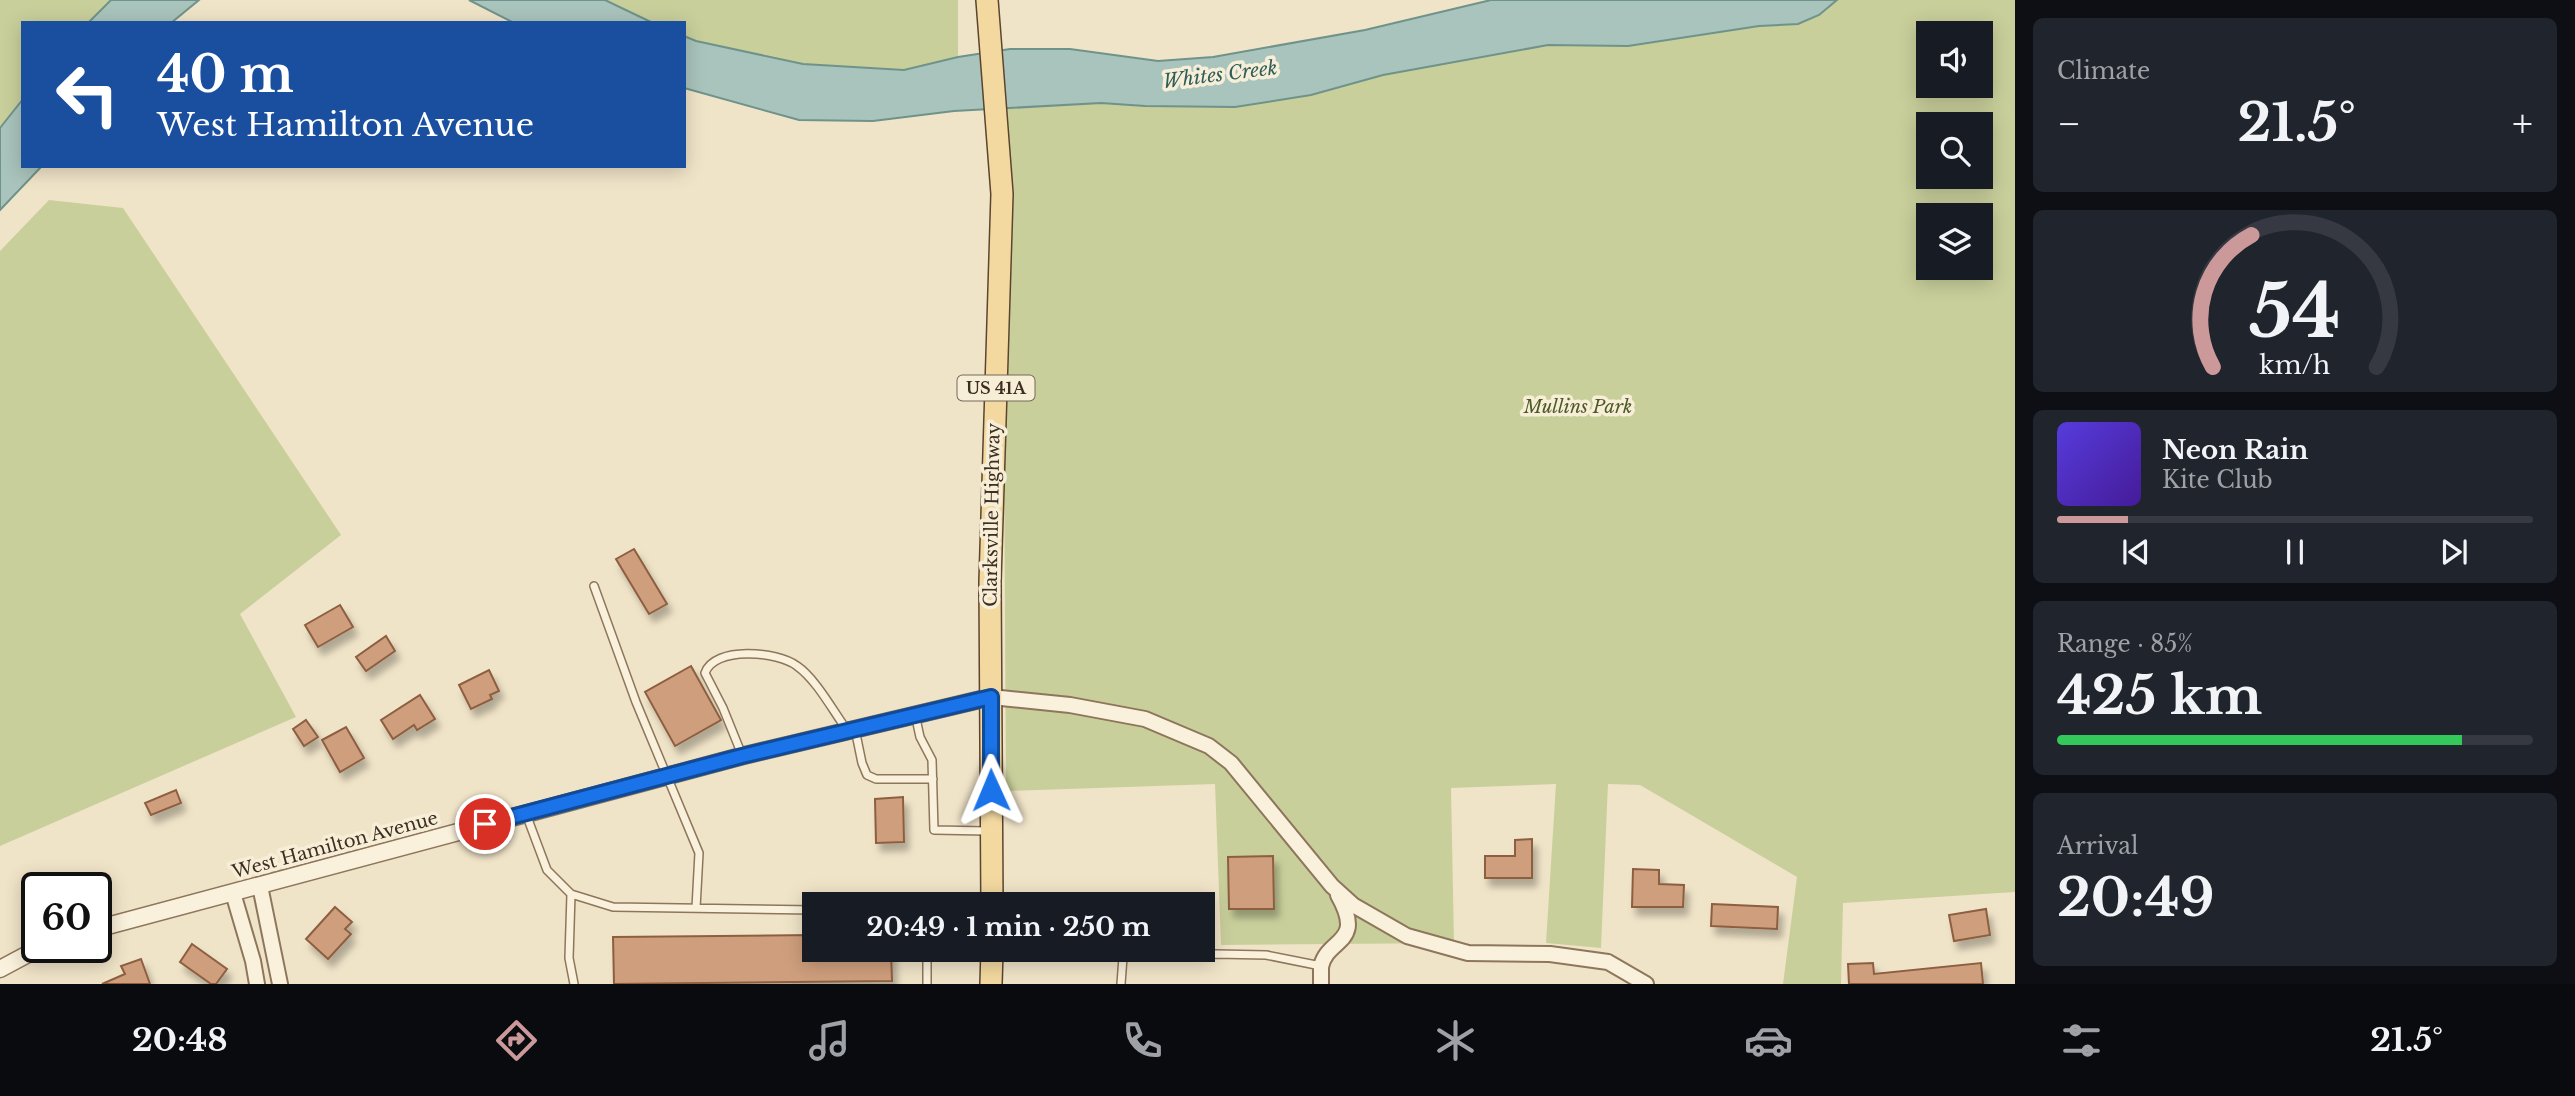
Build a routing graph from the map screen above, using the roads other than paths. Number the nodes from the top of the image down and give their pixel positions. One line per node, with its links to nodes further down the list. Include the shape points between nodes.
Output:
1 (987, 0): 3 (main road, Clarksville Highway / US 41A, via 1002,194 990,582)
2 (594, 586): 7 (lane)
3 (991, 697): 4 (street, West Hamilton Avenue); 10 (main road, Clarksville Highway / US 41A); 12 (street, via 1145,719 1209,746 1231,763)
4 (915, 714): 5 (street, West Hamilton Avenue); 8 (lane, via 932,760)
5 (851, 729): 6 (street, West Hamilton Avenue); 6 (lane, via 796,665 742,653 720,657 708,664 705,673); 8 (lane, via 867,775)
6 (742, 756): 7 (street, West Hamilton Avenue)
7 (666, 776): 9 (street, West Hamilton Avenue); 16 (lane, via 699,853)
8 (933, 779): 10 (lane, via 934,830)
9 (526, 813): 11 (street, West Hamilton Avenue); 15 (lane, via 547,870)
10 (992, 831): 13 (main road, Clarksville Highway / US 41A)
11 (260, 886): 14 (street, West Hamilton Avenue); 24 (street)
12 (1332, 886): 25 (street, via 1346,912 1348,927); 35 (street, via 1363,911 1407,936 1468,953 1550,954 1608,962)
13 (992, 892)
14 (233, 893): 18 (street, West Hamilton Avenue); 26 (street)
15 (571, 894): 16 (lane, via 614,907); 30 (lane, via 569,958)
16 (696, 908): 17 (lane)
17 (802, 909)
18 (112, 925)
19 (1215, 956): 25 (lane, via 1266,955)
20 (21, 958): 27 (street)
21 (927, 962): 31 (lane)
22 (992, 962): 32 (main road)
23 (1123, 962): 33 (lane)
24 (277, 963): 26 (street); 29 (street)
25 (1321, 966): 34 (street)
26 (254, 968): 28 (street)
27 (0, 969)
28 (257, 984)
29 (280, 984)
30 (574, 984)
31 (927, 984)
32 (991, 984)
33 (1121, 984)
34 (1321, 984)
35 (1646, 984)

